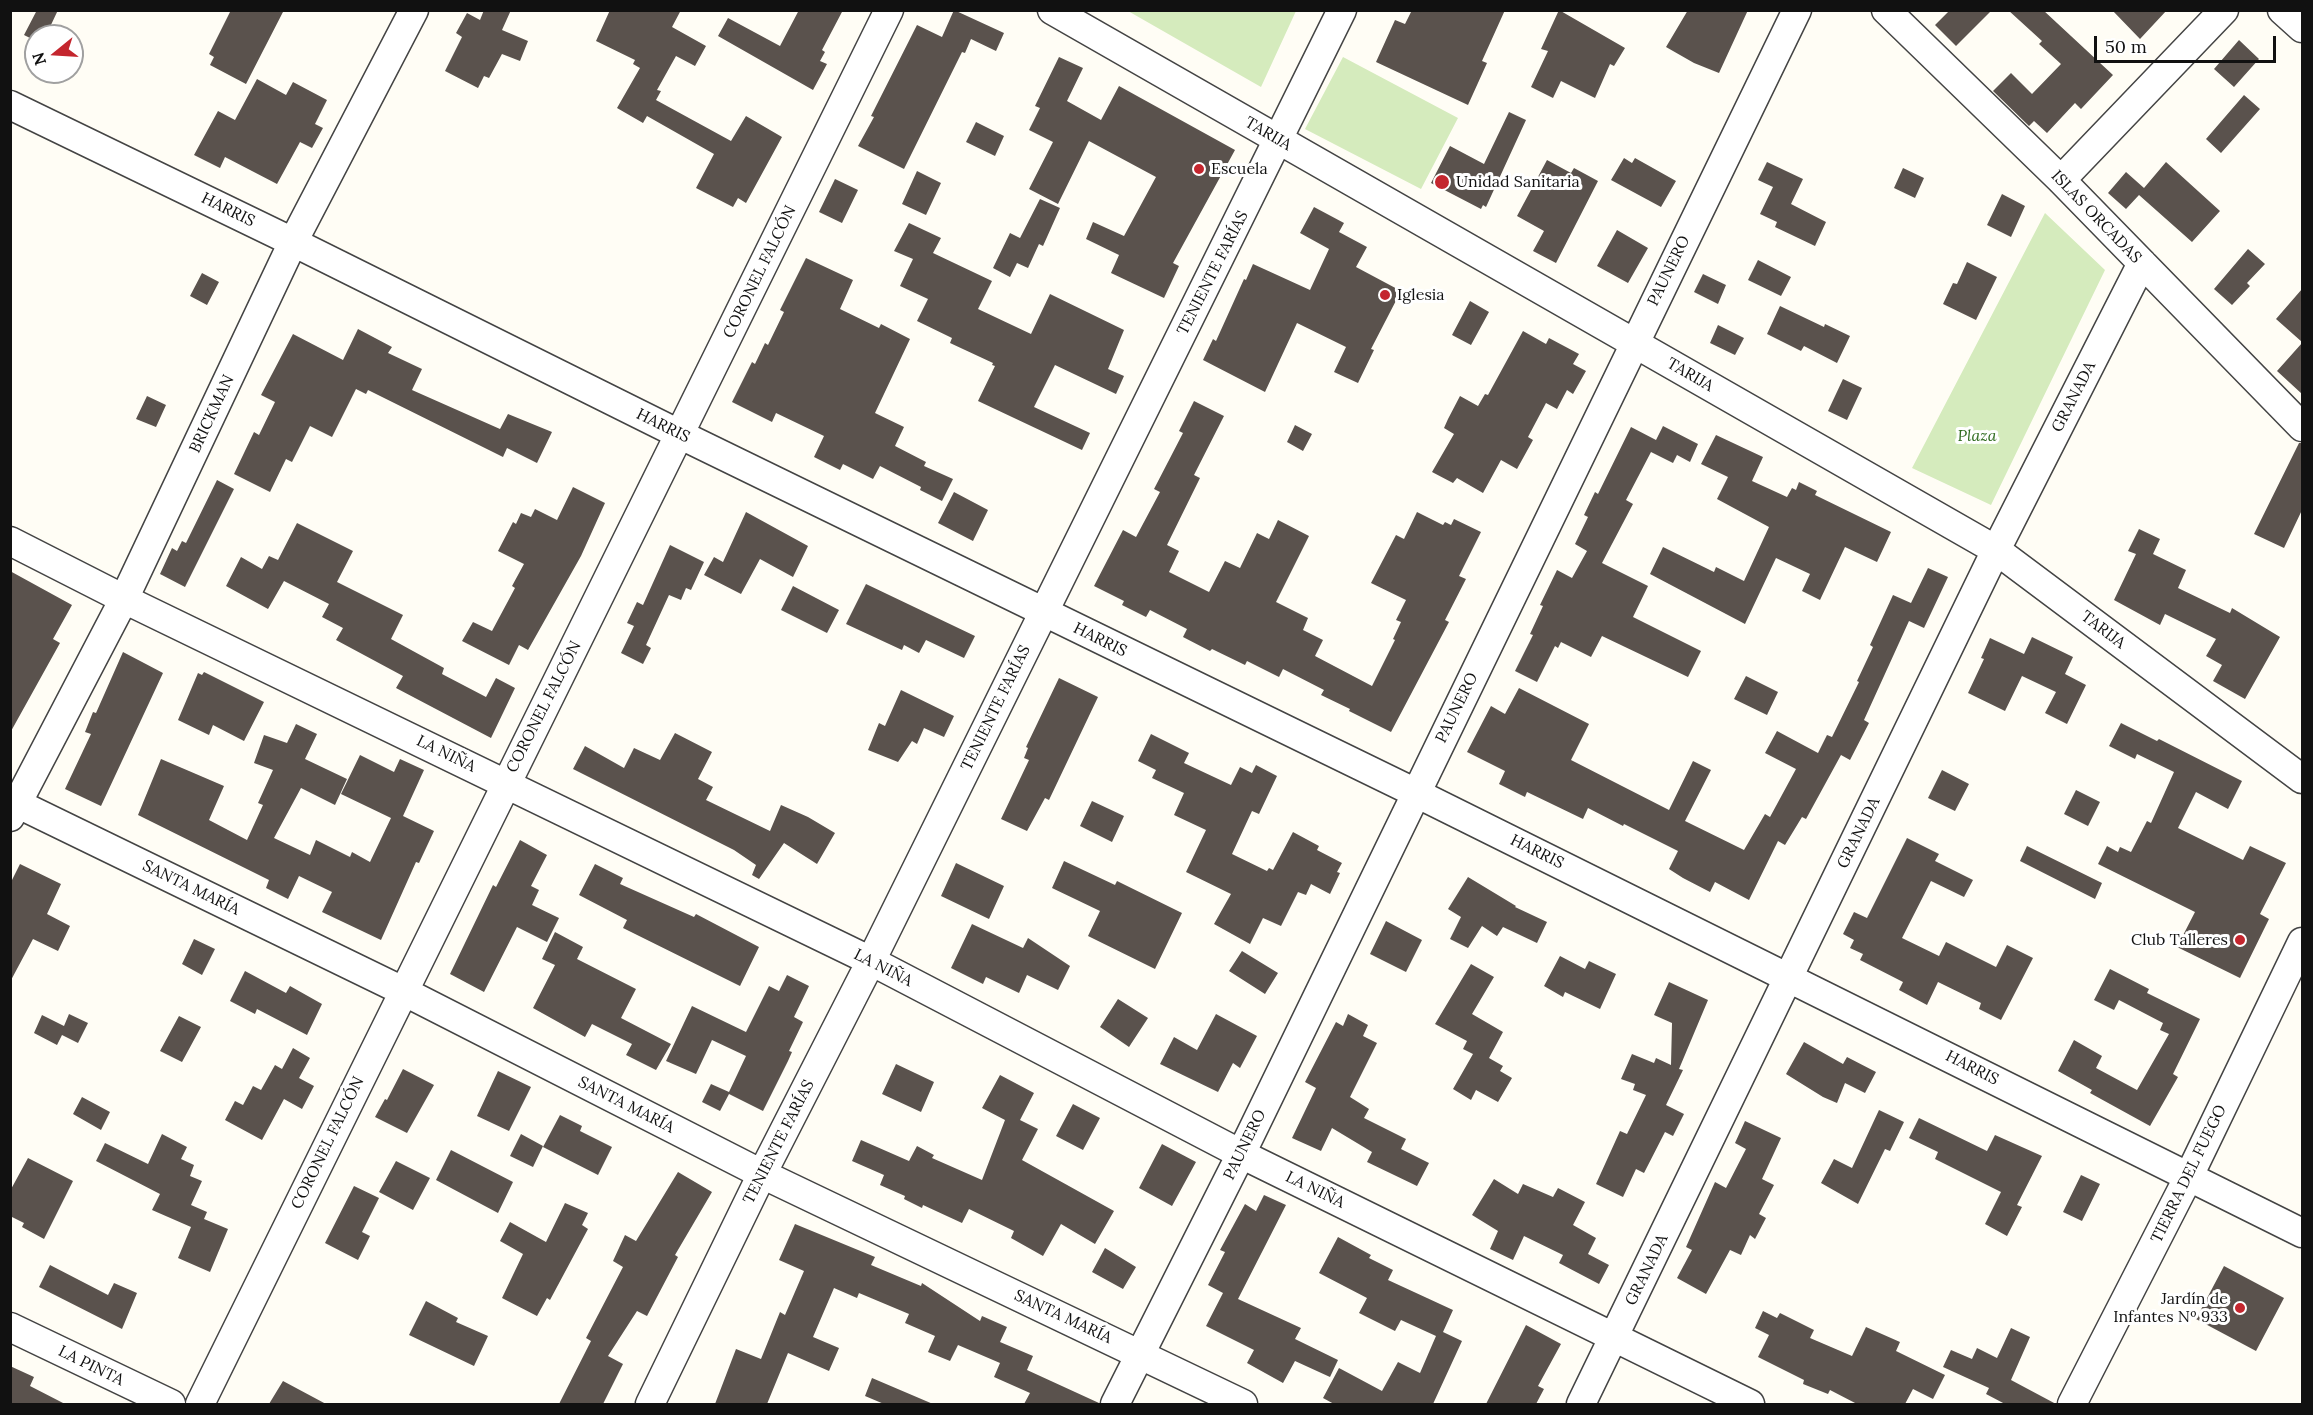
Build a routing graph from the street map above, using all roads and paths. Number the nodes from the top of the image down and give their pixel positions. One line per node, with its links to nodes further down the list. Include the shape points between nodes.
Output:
1 (414, 10): 13 (street, BRICKMAN)
2 (889, 10): 17 (street, CORONEL FALCÓN)
3 (1052, 10): 11 (street, TARIJA)
4 (1342, 10): 11 (street, TENIENTE FARÍAS)
5 (1797, 10): 15 (street, PAUNERO)
6 (1886, 10): 12 (street, ISLAS ORCADAS)
7 (2224, 10): 12 (street)
8 (2282, 10): 9 (street)
9 (2302, 28)
10 (10, 105): 13 (street, HARRIS)
11 (1279, 140): 15 (street, TARIJA); 21 (street, TENIENTE FARÍAS)
12 (2061, 180): 14 (street, ISLAS ORCADAS)
13 (293, 242): 17 (street, HARRIS); 20 (street, BRICKMAN)
14 (2142, 263): 16 (street, ISLAS ORCADAS); 19 (street, GRANADA)
15 (1634, 343): 19 (street, TARIJA); 24 (street, PAUNERO)
16 (2302, 428)
17 (681, 435): 21 (street, HARRIS); 23 (street, CORONEL FALCÓN)
18 (10, 541): 20 (street, LA NIÑA)
19 (1996, 550): 22 (street, TARIJA); 28 (street, GRANADA)
20 (124, 599): 23 (street, LA NIÑA); 25 (street, BRICKMAN)
21 (1044, 612): 24 (street, HARRIS); 27 (street, TENIENTE FARÍAS)
22 (2302, 779)
23 (506, 782): 27 (street, LA NIÑA); 29 (street, CORONEL FALCÓN)
24 (1416, 793): 28 (street, HARRIS); 30 (street, PAUNERO)
25 (13, 807): 29 (street, SANTA MARÍA)
26 (2302, 942): 32 (street, TIERRA DEL FUEGO)
27 (871, 961): 30 (street, LA NIÑA); 31 (street, TENIENTE FARÍAS)
28 (1790, 977): 32 (street, HARRIS); 35 (street, GRANADA)
29 (403, 991): 31 (street, SANTA MARÍA); 38 (street, CORONEL FALCÓN)
30 (1241, 1154): 35 (street, LA NIÑA); 36 (street, PAUNERO)
31 (762, 1174): 36 (street, SANTA MARÍA); 39 (street, TENIENTE FARÍAS)
32 (2189, 1176): 33 (street, HARRIS); 44 (street, TIERRA DEL FUEGO)
33 (2302, 1233)
34 (10, 1327): 37 (street, LA PINTA)
35 (1615, 1337): 42 (street, GRANADA); 43 (street, LA NIÑA)
36 (1141, 1354): 40 (street, PAUNERO); 41 (street, SANTA MARÍA)
37 (171, 1404)
38 (200, 1404)
39 (650, 1404)
40 (1115, 1404)
41 (1243, 1404)
42 (1581, 1404)
43 (1750, 1404)
44 (2072, 1404)

